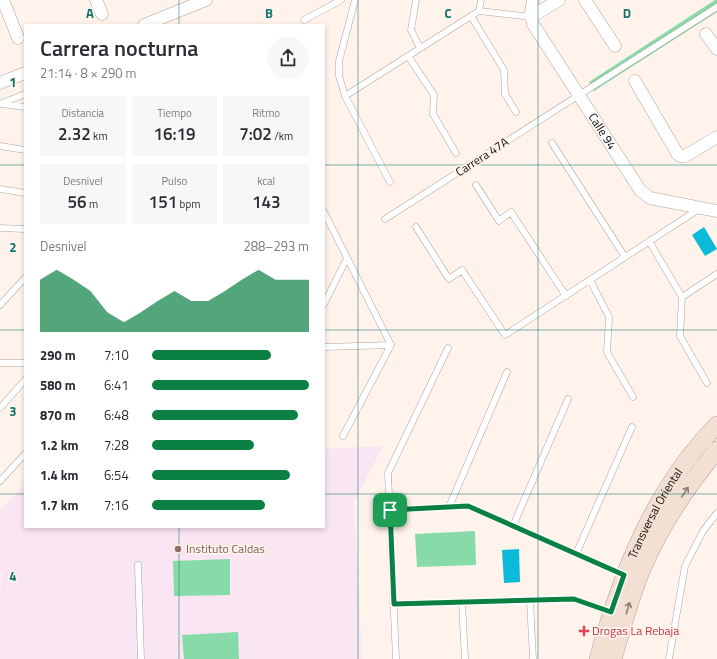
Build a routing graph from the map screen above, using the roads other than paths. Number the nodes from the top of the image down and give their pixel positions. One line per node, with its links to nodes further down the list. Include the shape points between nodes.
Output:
1 (3, 0): 19 (street)
2 (96, 0): 13 (street)
3 (206, 0): 17 (street)
4 (341, 0): 16 (lane)
5 (355, 0): 29 (lane, via 339,61 339,76)
6 (416, 0): 21 (lane, via 410,30)
7 (481, 0): 12 (lane)
8 (533, 0): 15 (street)
9 (559, 0): 15 (street)
10 (585, 0): 20 (street)
11 (717, 7): 28 (lane, Carrera 47A)
12 (479, 11): 14 (lane); 15 (lane)
13 (102, 14)
14 (471, 16): 21 (lane); 32 (lane, via 504,70 505,94)
15 (531, 17): 28 (street, Calle 94)
16 (304, 20)
17 (146, 24)
18 (706, 34): 22 (street)
19 (18, 38)
20 (615, 46)
21 (420, 48): 23 (lane)
22 (717, 49)
23 (408, 56): 29 (lane); 37 (lane, via 434,95 433,114)
24 (24, 72): 26 (street)
25 (635, 81): 33 (street, via 680,156 686,156)
26 (0, 82)
27 (24, 94): 30 (lane)
28 (579, 95): 42 (street, Calle 94, via 645,195); 45 (lane, Carrera 47A)
29 (346, 96): 38 (lane)
30 (0, 104): 31 (lane)
31 (24, 107)
32 (516, 112)
33 (717, 137)
34 (552, 143): 50 (lane)
35 (0, 146): 36 (lane)
36 (24, 150)
37 (456, 153)
38 (390, 182)
39 (476, 185): 55 (lane, via 499,221 511,212)
40 (0, 189): 41 (lane)
41 (24, 193)
42 (700, 208): 43 (street, Calle 94); 49 (lane)
43 (717, 211)
44 (325, 214): 51 (lane)
45 (385, 219)
46 (416, 227): 55 (lane, via 449,278 462,270 505,335)
47 (0, 228): 48 (lane)
48 (24, 229)
49 (649, 241): 50 (lane); 56 (lane)
50 (625, 257): 54 (lane)
51 (347, 258): 57 (lane); 59 (lane)
52 (717, 274): 56 (lane)
53 (24, 279): 58 (lane)
54 (590, 280): 55 (lane); 67 (lane, via 609,317 607,352)
55 (566, 296)
56 (682, 297): 66 (lane, via 680,336)
57 (325, 302)
58 (0, 305)
59 (392, 345): 60 (lane); 72 (lane)
60 (325, 347)
61 (448, 348): 77 (lane, via 388,473)
62 (0, 363): 63 (lane)
63 (24, 363)
64 (507, 372): 76 (lane)
65 (24, 381): 69 (lane)
66 (707, 383)
67 (633, 397)
68 (568, 399): 79 (lane)
69 (0, 408)
70 (717, 425): 82 (main road, Transversal Oriental, via 688,459 669,487 635,547)
71 (632, 427): 80 (lane)
72 (344, 436)
73 (717, 450): 92 (main road, Transversal Oriental, one-way to 73, via 632,594 653,545 690,484)
74 (24, 455): 75 (lane)
75 (0, 481)
76 (449, 507): 77 (lane); 79 (lane, via 468,506)
77 (390, 510): 85 (lane)
78 (717, 513): 93 (lane, via 703,531 685,566)
79 (513, 526): 80 (lane)
80 (576, 554): 82 (lane)
81 (138, 564): 87 (lane)
82 (624, 575): 86 (main road, Transversal Oriental)
83 (530, 600): 84 (lane); 86 (lane, via 574,599); 90 (lane)
84 (462, 602): 85 (lane); 89 (lane)
85 (394, 604): 88 (lane)
86 (611, 612): 91 (main road, Transversal Oriental)
87 (141, 659)
88 (396, 659)
89 (465, 659)
90 (533, 659)
91 (598, 659)
92 (613, 659)
93 (669, 659)

